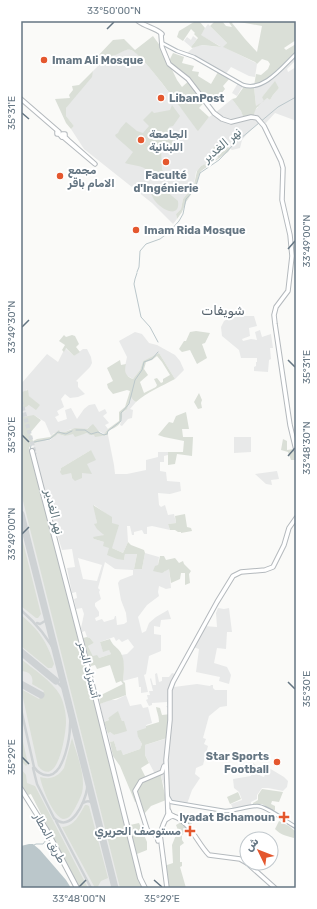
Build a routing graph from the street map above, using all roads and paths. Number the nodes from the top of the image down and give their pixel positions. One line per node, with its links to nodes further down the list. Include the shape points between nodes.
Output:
1 (138, 21): 2 (main road, via 158,30)
2 (163, 40): 3 (main road, via 174,50 194,57 248,86 267,81); 6 (main road, via 169,63 188,79 214,113 231,122 252,117 260,120 281,160 282,200 292,252 288,291 276,307 274,321)
3 (296, 54)
4 (21, 100): 5 (main road)
5 (71, 143): 5 (main road, via 95,164)
6 (296, 450)
7 (34, 452): 24 (highway, أتستراد البحر, via 139,872)
8 (296, 518): 9 (main road, via 271,568 237,573)
9 (217, 602): 10 (main road, via 170,684 164,769); 11 (main road, via 171,687)
10 (155, 776): 11 (main road, via 163,774); 21 (main road, via 141,781 135,791)
11 (167, 782): 14 (main road)
12 (21, 789): 25 (highway, طريق المطار, via 46,829)
13 (21, 793): 25 (highway, طريق المطار)
14 (168, 796): 15 (main road, via 169,801); 16 (main road)
15 (173, 802): 16 (main road); 20 (main road, via 228,811 258,806)
16 (168, 805): 17 (main road)
17 (168, 810): 18 (main road); 19 (main road, via 168,816)
18 (173, 816): 19 (main road); 22 (main road, via 185,823 209,856)
19 (163, 824): 21 (main road, via 157,832); 26 (main road, via 160,842)
20 (296, 827)
21 (149, 832): 26 (main road, via 158,837)
22 (239, 859)
23 (256, 871): 27 (main road)
24 (145, 887)
25 (75, 888)
26 (166, 888)
27 (275, 888)

